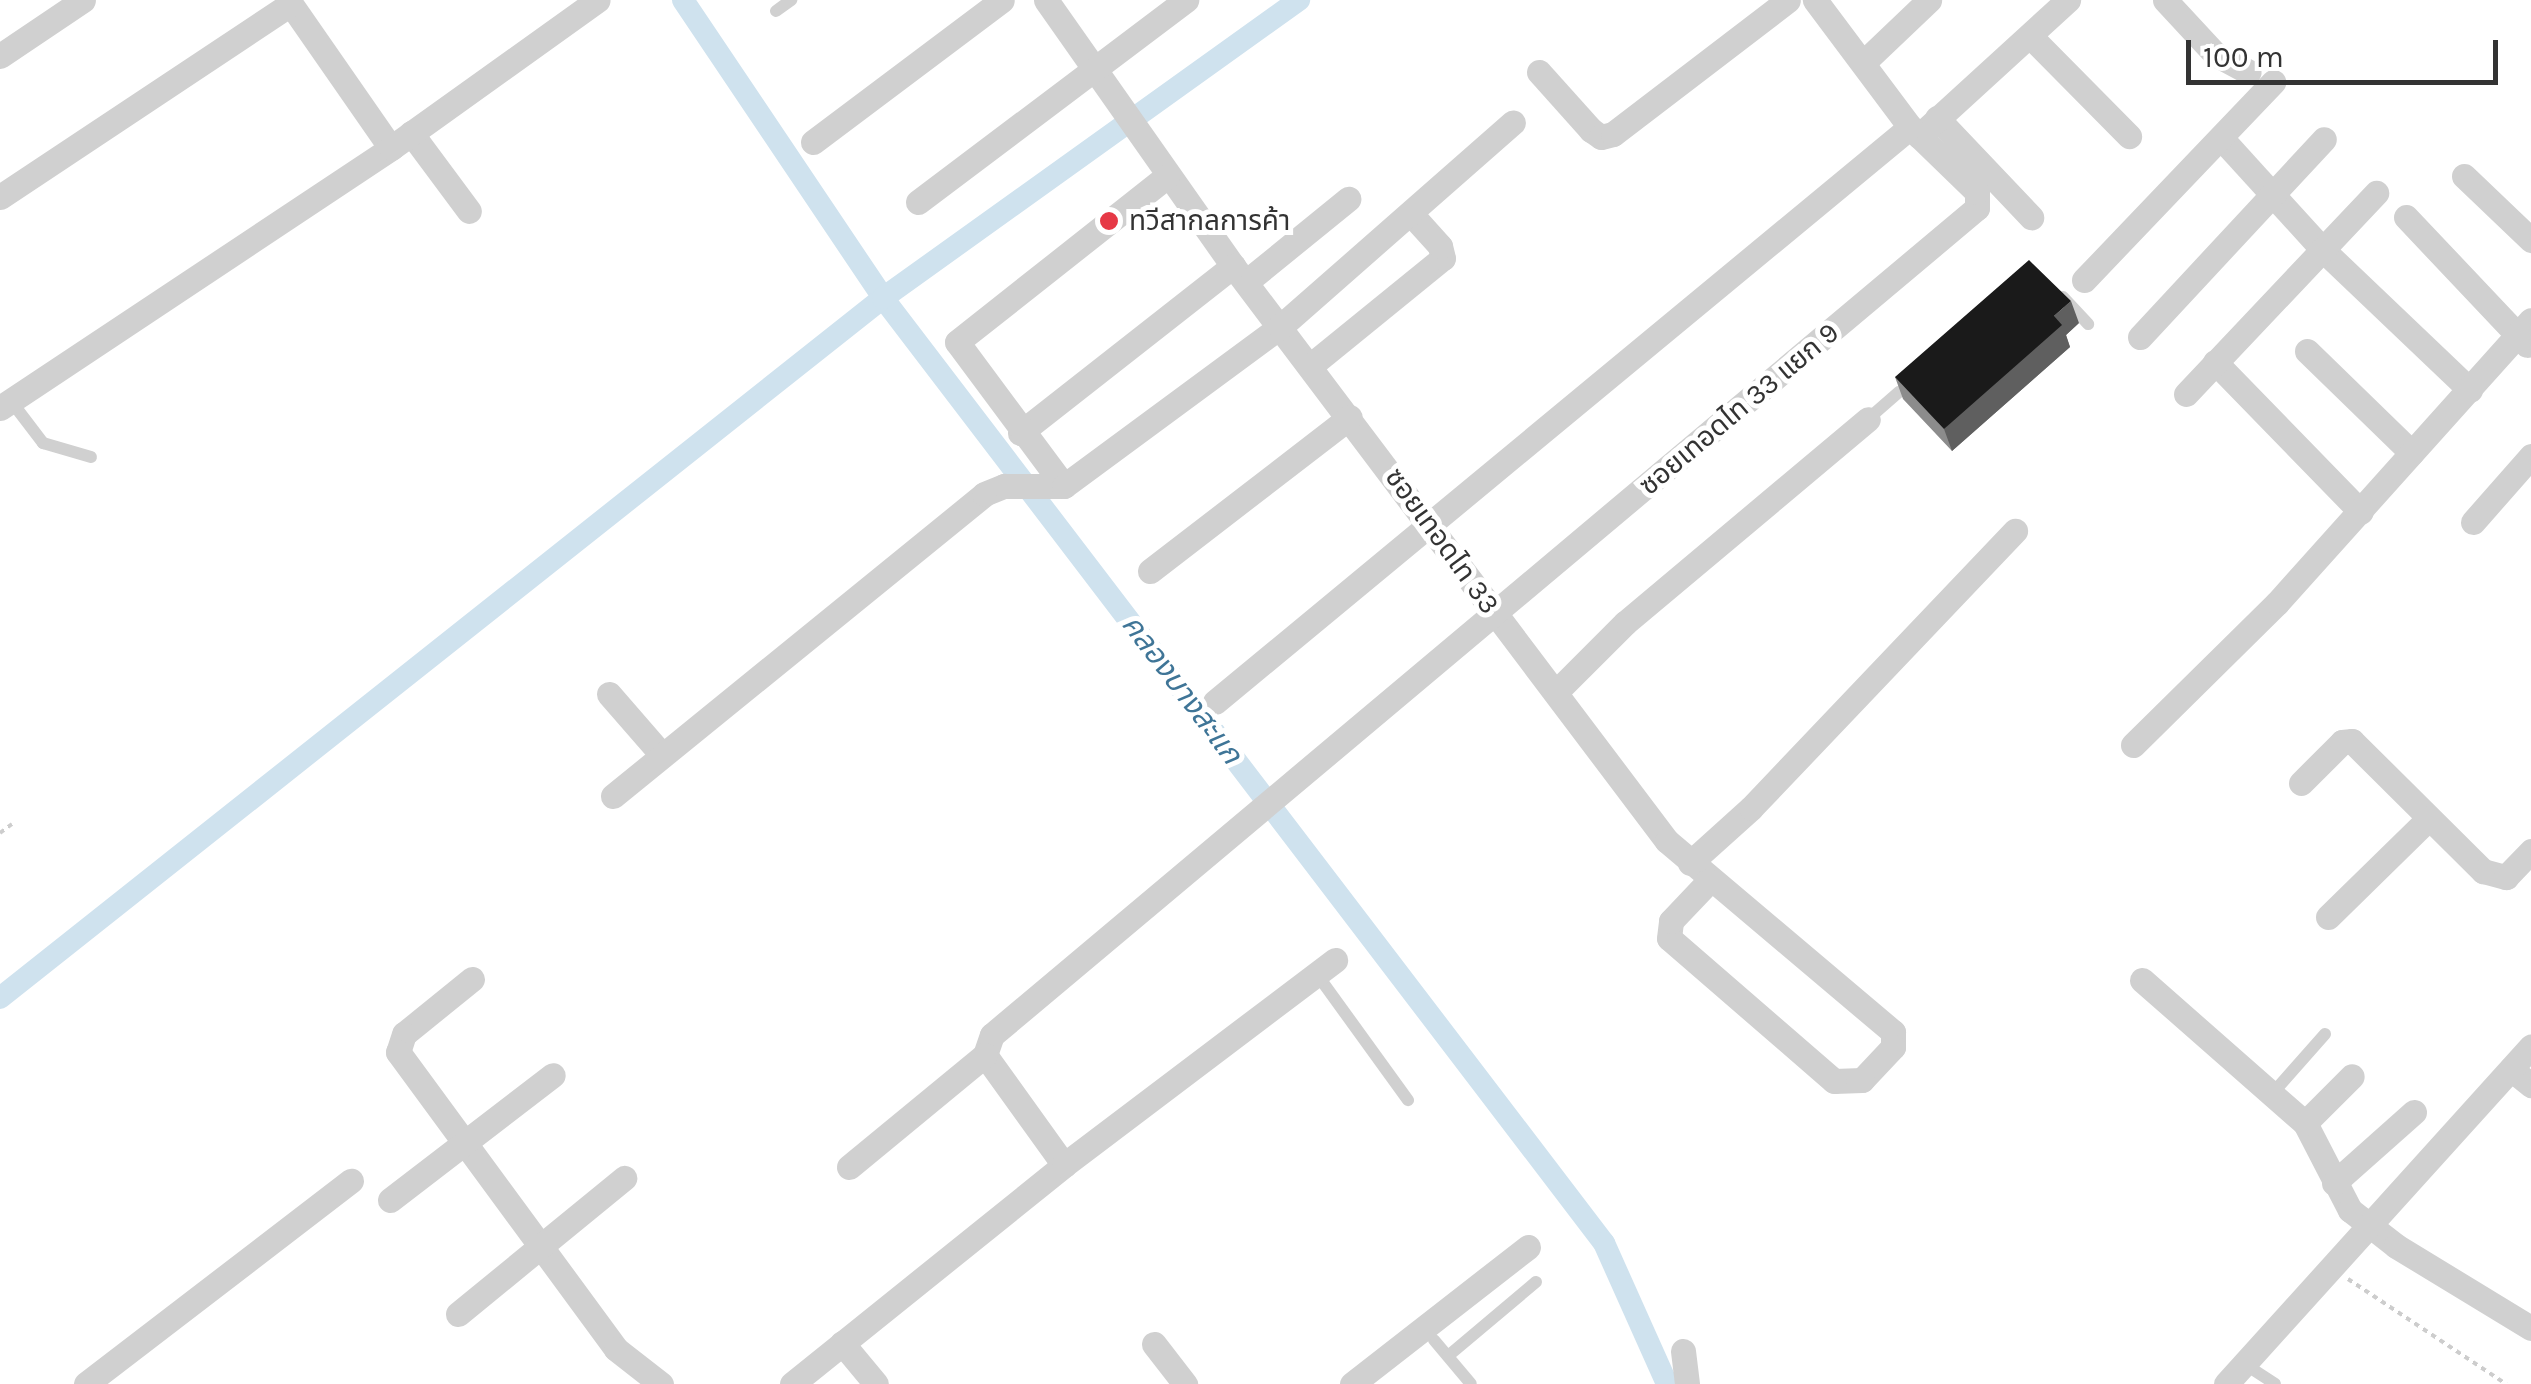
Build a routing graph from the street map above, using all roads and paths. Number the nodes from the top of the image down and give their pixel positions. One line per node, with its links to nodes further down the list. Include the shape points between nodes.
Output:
1 (83, 0): 15 (street)
2 (598, 0): 26 (street)
3 (791, 0): 13 (lane)
4 (1002, 0): 27 (street)
5 (1046, 0): 17 (street, ซอยเทอดไท 33)
6 (1186, 0): 17 (street)
7 (1788, 0): 18 (street, via 1613,134 1601,137 1591,130)
8 (1815, 0): 16 (street)
9 (1929, 0): 16 (street)
10 (2068, 0): 14 (street)
11 (2165, 0): 19 (street, via 2215,54)
12 (290, 2): 26 (street); 32 (street)
13 (776, 11)
14 (2030, 36): 22 (street); 23 (street)
15 (0, 56)
16 (1864, 62): 22 (street)
17 (1093, 71): 28 (street, ซอยเทอดไท 33); 34 (street)
18 (1539, 72)
19 (2249, 72)
20 (2274, 82): 24 (street)
21 (1513, 122): 36 (street)
22 (1922, 127): 38 (street); 64 (street); 67 (street, ซอยเทอดไท 33 แยก 9, via 1980,201)
23 (2129, 136)
24 (2222, 139): 30 (street); 42 (street)
25 (2324, 139): 30 (street)
26 (401, 140): 35 (street); 54 (street)
27 (813, 142)
28 (1167, 176): 41 (street, ซอยเทอดไท 33); 57 (street, via 957,342)
29 (2464, 176): 39 (street)
30 (2276, 192): 40 (street); 47 (street)
31 (2376, 193): 40 (street)
32 (0, 197)
33 (1348, 199): 41 (street)
34 (918, 202)
35 (469, 211)
36 (1414, 216): 45 (street); 50 (street, via 1443,258)
37 (2406, 216): 46 (street)
38 (2031, 218)
39 (2531, 240)
40 (2323, 250): 49 (street); 51 (street)
41 (1240, 274): 45 (street, ซอยเทอดไท 33); 57 (street)
42 (2084, 280)
43 (2050, 283): 44 (lane)
44 (2088, 324)
45 (1280, 327): 50 (street, ซอยเทอดไท 33); 61 (street)
46 (2527, 335): 51 (street)
47 (2140, 336)
48 (2306, 351): 58 (street)
49 (2215, 362): 53 (street); 62 (street)
50 (1310, 366): 55 (street, ซอยเทอดไท 33)
51 (2470, 390): 58 (street)
52 (1898, 392): 56 (lane)
53 (2186, 394)
54 (6, 404): 60 (lane, via 43,444)
55 (1350, 418): 64 (street, ซอยเทอดไท 33); 66 (street)
56 (1868, 419): 68 (street, via 1626,623)
57 (1020, 433): 61 (street)
58 (2412, 453): 62 (street)
59 (2531, 456): 63 (street)
60 (91, 458)
61 (1058, 488): 72 (street, via 1004,486 984,494)
62 (2361, 512): 71 (street)
63 (2473, 522)
64 (1432, 523): 67 (street, ซอยเทอดไท 33); 70 (street)
65 (2015, 531): 79 (street, via 1751,808)
66 (1150, 571)
67 (1496, 616): 68 (street, ซอยเทอดไท 33); 86 (street, ซอยเทอดไท 33 แยก 9, via 1282,785 992,1035)
68 (1557, 691): 79 (street, ซอยเทอดไท 33)
69 (609, 694): 72 (street)
70 (1214, 702)
71 (2132, 745)
72 (662, 755): 74 (street)
73 (2301, 783): 75 (street, via 2342,742 2352,741)
74 (613, 796)
75 (2429, 818): 78 (street, via 2493,877 2512,872); 80 (street)
76 (12, 824): 77 (path)
77 (0, 833)
78 (2531, 851)
79 (1699, 872): 79 (street, ซอยเทอดไท 33, via 1893,1032 1892,1046 1862,1080 1834,1080 1668,938)
80 (2328, 917)
81 (1325, 967): 91 (lane); 95 (street)
82 (472, 979): 94 (street, via 397,1047)
83 (2142, 980): 90 (street)
84 (2324, 1034): 90 (lane)
85 (2531, 1047): 89 (street)
86 (985, 1055): 95 (street); 96 (street, ซอยเทอดไท 33 แยก 9)
87 (554, 1074): 94 (street)
88 (2352, 1076): 93 (street)
89 (2521, 1077): 101 (street)
90 (2272, 1094): 93 (street)
91 (1408, 1100)
92 (2414, 1112): 99 (street)
93 (2305, 1123): 99 (street)
94 (464, 1144): 100 (street); 102 (street)
95 (1064, 1164): 109 (street)
96 (849, 1167)
97 (624, 1178): 102 (street)
98 (351, 1181): 114 (street)
99 (2334, 1183): 101 (street, via 2350,1210)
100 (390, 1200)
101 (2373, 1228): 104 (street); 107 (street)
102 (536, 1246): 106 (street); 115 (street, via 616,1349)
103 (1528, 1247): 119 (street)
104 (2334, 1270): 113 (street); 124 (path)
105 (1536, 1282): 112 (lane)
106 (458, 1314)
107 (2531, 1328)
108 (1434, 1340): 112 (lane)
109 (842, 1343): 116 (street); 117 (street)
110 (1154, 1344): 118 (street)
111 (1683, 1351): 121 (street)
112 (1448, 1356): 120 (lane)
113 (2243, 1363): 122 (street); 123 (lane)
114 (86, 1384)
115 (661, 1384)
116 (792, 1384)
117 (876, 1384)
118 (1186, 1384)
119 (1352, 1384)
120 (1472, 1384)
121 (1687, 1384)
122 (2226, 1384)
123 (2275, 1384)
124 (2506, 1384)

